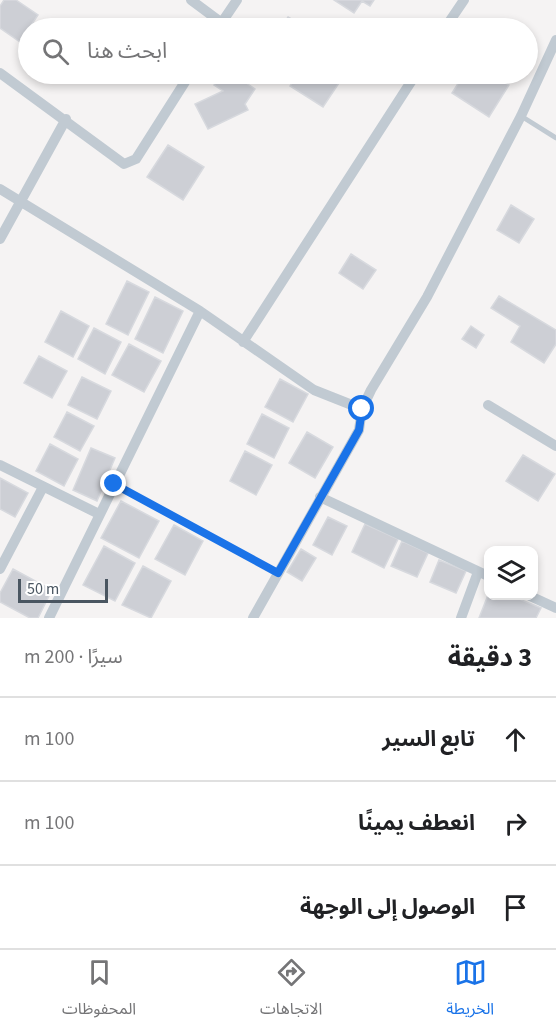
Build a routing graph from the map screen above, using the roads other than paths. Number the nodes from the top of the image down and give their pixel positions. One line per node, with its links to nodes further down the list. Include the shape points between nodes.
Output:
1 (191, 0): 4 (street)
2 (237, 0): 5 (street)
3 (464, 0): 6 (street)
4 (211, 18)
5 (225, 18)
6 (452, 18)
7 (556, 40): 9 (street)
8 (0, 73): 14 (street)
9 (538, 79)
10 (184, 84): 14 (street, via 136,159 124,164)
11 (410, 84): 20 (street)
12 (536, 84): 13 (street)
13 (521, 116): 15 (lane); 22 (street, via 427,297)
14 (66, 119): 17 (street)
15 (556, 138)
16 (0, 189): 17 (street)
17 (19, 201): 18 (street); 19 (street)
18 (0, 239)
19 (200, 311): 20 (street); 25 (street)
20 (243, 342): 22 (street, via 314,390)
21 (488, 405): 23 (street)
22 (362, 409): 27 (street, via 359,430)
23 (556, 446)
24 (0, 465): 26 (street)
25 (114, 484): 28 (street); 30 (lane)
26 (43, 487): 28 (street); 29 (street)
27 (320, 497): 30 (street); 31 (street)
28 (99, 514): 34 (street)
29 (0, 569)
30 (278, 573): 35 (street)
31 (483, 574): 36 (street)
32 (538, 600): 33 (street)
33 (556, 608)
34 (49, 618)
35 (253, 618)
36 (461, 618)

